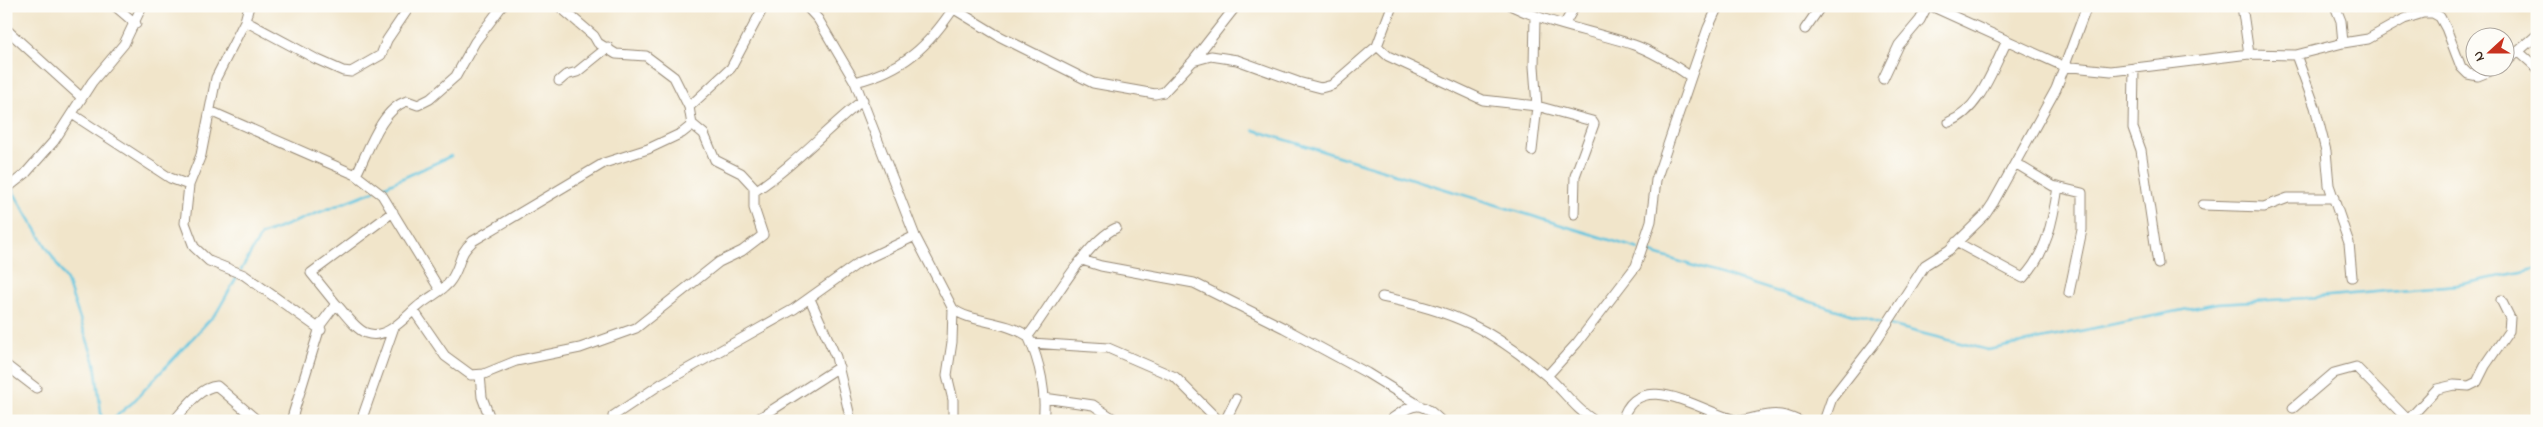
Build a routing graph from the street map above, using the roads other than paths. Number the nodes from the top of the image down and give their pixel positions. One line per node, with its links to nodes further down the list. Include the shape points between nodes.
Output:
1 (116, 6): 24 (street)
2 (142, 6): 24 (street)
3 (249, 6): 23 (street)
4 (410, 6): 23 (street, via 381,55 351,72 316,59)
5 (502, 6): 56 (street, via 475,42 456,76 430,99 418,105 408,101 398,104 380,129)
6 (559, 6): 32 (street, via 598,43)
7 (764, 6): 48 (street, via 731,68)
8 (806, 6): 45 (street, via 818,19)
9 (1236, 6): 37 (street)
10 (1392, 6): 31 (street)
11 (1512, 6): 22 (street)
12 (1575, 6): 25 (street)
13 (1718, 6): 42 (street)
14 (1821, 6): 27 (street)
15 (1927, 6): 43 (street, via 1899,45)
16 (1931, 6): 29 (street)
17 (2087, 6): 38 (street)
18 (2242, 6): 34 (street)
19 (2335, 6): 30 (street, via 2341,21)
20 (954, 8): 37 (street, via 997,34 1093,82 1155,94 1164,92); 45 (street, via 908,61 880,76)
21 (2433, 10): 30 (street, via 2404,20 2368,39); 41 (street, via 2446,28)
22 (1535, 17): 25 (street); 49 (street)
23 (245, 21): 50 (street, via 216,78)
24 (136, 24): 46 (street)
25 (1564, 25): 42 (street, via 1635,46)
26 (6, 29): 46 (street)
27 (1805, 29)
28 (2537, 35): 33 (street)
29 (2007, 40): 38 (street); 52 (street, via 1975,101 1964,115)
30 (2342, 43): 36 (street)
31 (1377, 46): 37 (street, via 1332,85 1321,88 1222,56); 49 (street, via 1388,56 1467,94 1483,100)
32 (608, 47): 44 (street, via 577,72); 48 (street, via 616,54 646,56 674,77)
33 (2519, 52): 35 (street); 40 (street)
34 (2249, 54): 36 (street); 39 (street)
35 (2516, 54)
36 (2296, 55): 61 (street, via 2312,93)
37 (1193, 61)
38 (2063, 66): 39 (street, via 2111,71); 55 (street, via 2056,89)
39 (2134, 68): 69 (street, via 2133,128 2141,150)
40 (2537, 68)
41 (2466, 72)
42 (1692, 77): 85 (street, via 1656,180 1651,220 1636,266 1577,343)
43 (1882, 79)
44 (559, 81)
45 (855, 82): 47 (street)
46 (82, 97): 51 (street)
47 (863, 100): 60 (street, via 780,175); 66 (street)
48 (689, 106): 53 (street)
49 (1537, 106): 54 (street); 64 (street, via 1594,124 1575,176)
50 (210, 111): 56 (street); 57 (street)
51 (72, 114): 57 (street, via 170,178); 59 (street, via 48,150)
52 (1949, 122)
53 (692, 124): 60 (street, via 704,134 715,160 741,173); 71 (street, via 682,133 648,150 604,164 474,241 463,250 454,276)
54 (1532, 151)
55 (2015, 163): 58 (street); 67 (street, via 1984,215)
56 (356, 175): 63 (street, via 382,196)
57 (189, 185): 80 (street, via 185,223 194,247 209,261 240,274)
58 (2058, 187): 67 (street, via 2042,254 2023,278); 72 (street, via 2082,193 2082,230)
59 (6, 189)
60 (754, 191): 84 (street, via 754,208 763,235 742,251 719,262 636,328 580,348 516,362)
61 (2334, 198): 62 (street, via 2288,198 2264,206); 70 (street, via 2349,243)
62 (2203, 205)
63 (393, 212): 71 (street); 76 (street, via 311,273)
64 (1574, 214)
65 (1116, 228): 68 (street, via 1104,235)
66 (915, 236): 74 (street, via 860,262); 77 (street)
67 (1956, 242): 111 (street, via 1925,265 1874,344 1832,398)
68 (1082, 260): 81 (street); 89 (street, via 1194,283 1367,373)
69 (2158, 264)
70 (2352, 277)
71 (440, 290): 78 (street)
72 (2069, 293)
73 (1382, 297): 85 (street, via 1424,306 1468,322 1506,344)
74 (810, 299): 83 (street); 91 (street, via 661,384)
75 (2501, 300): 93 (street, via 2510,318 2509,330 2477,382 2469,386 2436,389)
76 (336, 304): 79 (street, via 366,333 375,334); 80 (street, via 323,320)
77 (953, 309): 81 (street, via 964,316 999,322); 101 (street, via 947,375)
78 (414, 311): 79 (street); 84 (street, via 445,356 466,373)
79 (394, 328): 97 (street)
80 (321, 330): 96 (street)
81 (1030, 340): 87 (street); 104 (street, via 1108,348 1175,377)
82 (6, 365): 86 (street)
83 (839, 367): 99 (street); 100 (street)
84 (480, 375): 98 (street, via 482,397)
85 (1547, 376): 107 (street)
86 (36, 388)
87 (1044, 398): 102 (street); 103 (street, via 1093,405)
88 (1236, 399): 105 (street)
89 (1417, 404): 92 (street); 106 (street, via 1430,410)
90 (2293, 408): 93 (street, via 2334,373 2356,367)
91 (613, 416)
92 (1393, 418)
93 (2409, 420)
94 (174, 421): 95 (street, via 196,397 217,386)
95 (258, 421)
96 (291, 421)
97 (361, 421)
98 (491, 421)
99 (755, 421)
100 (851, 421)
101 (953, 421)
102 (1043, 421)
103 (1117, 421)
104 (1219, 421)
105 (1225, 421)
106 (1441, 421)
107 (1595, 421)
108 (1622, 421): 109 (street, via 1632,402 1658,394 1698,403)
109 (1740, 421): 110 (street, via 1774,413)
110 (1799, 421)
111 (1824, 421)

